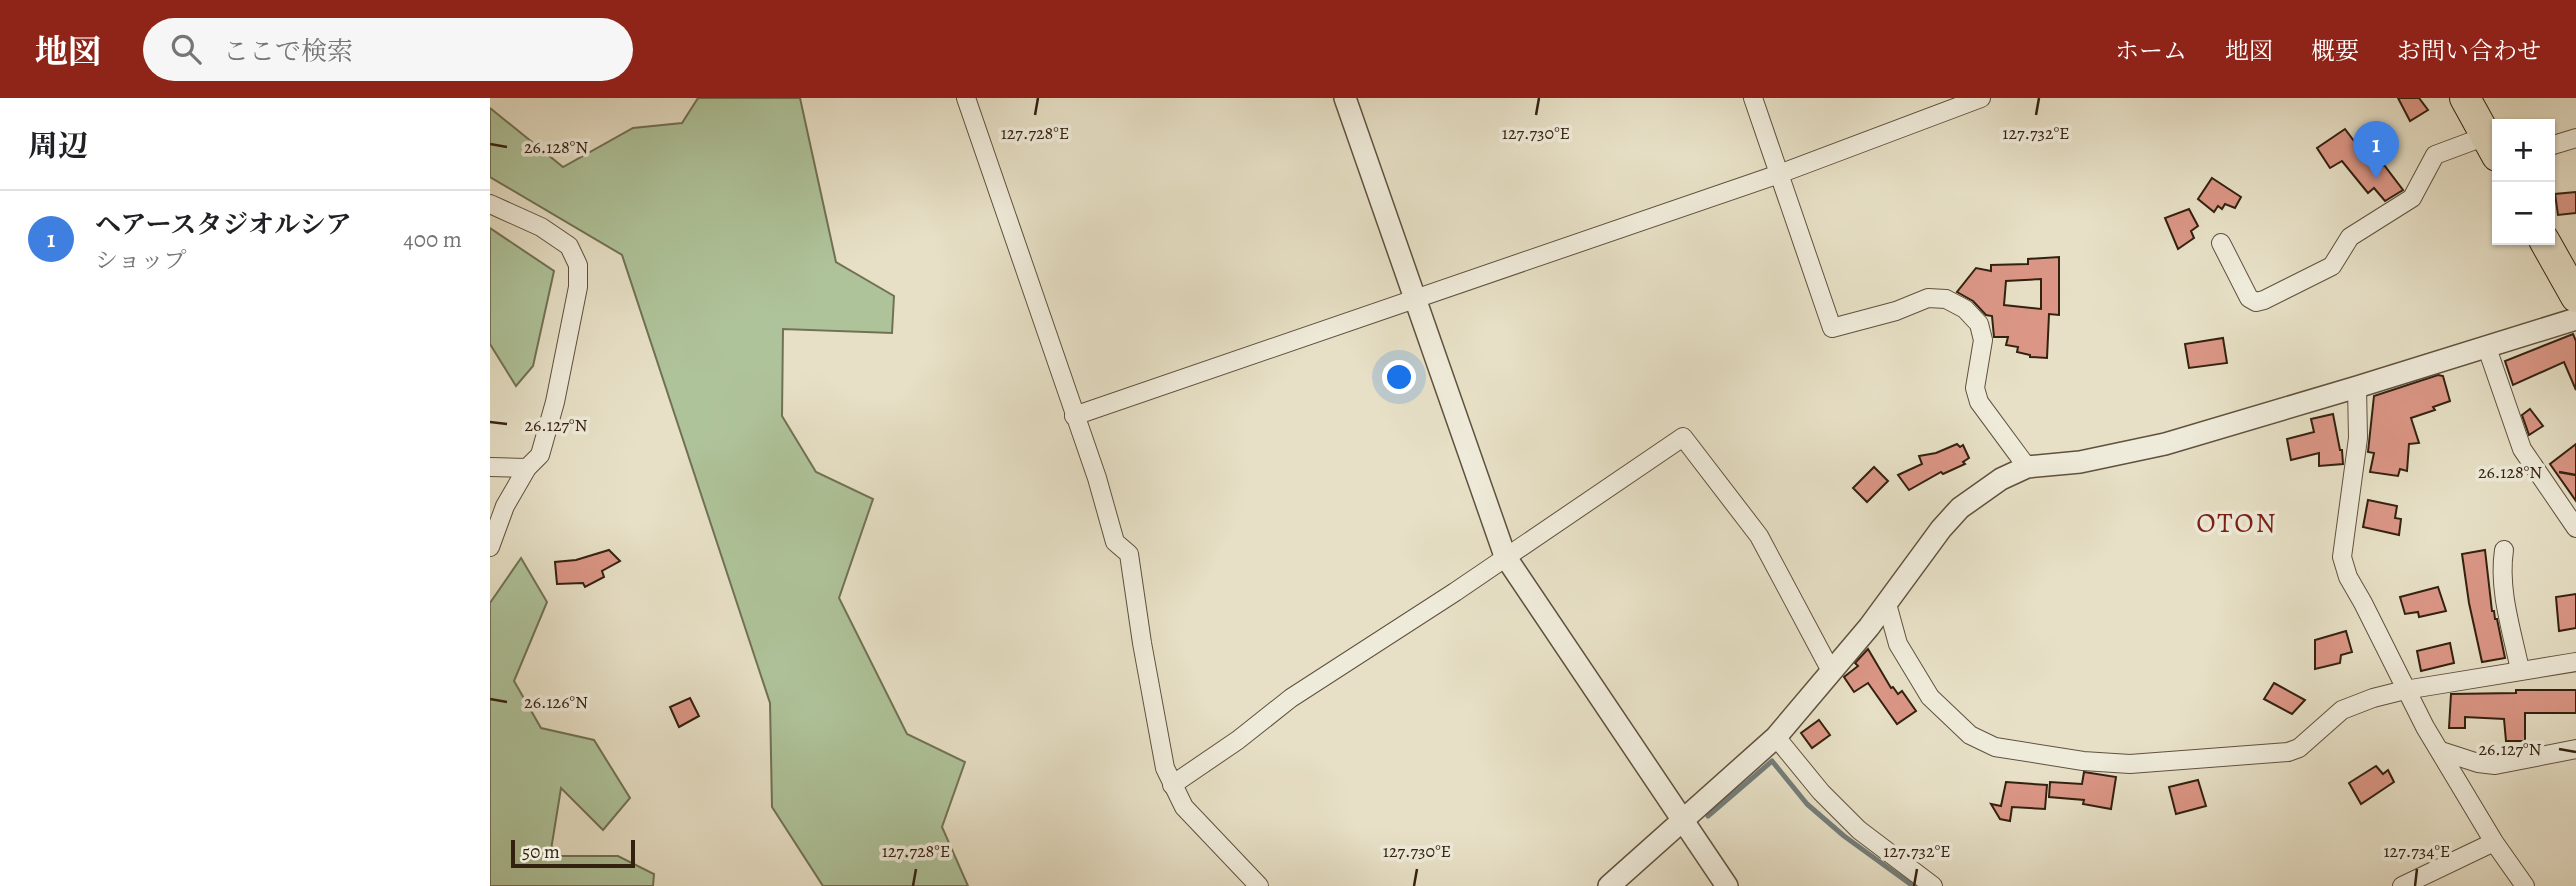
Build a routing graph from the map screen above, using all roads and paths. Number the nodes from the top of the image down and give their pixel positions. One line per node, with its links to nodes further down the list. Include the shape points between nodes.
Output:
1 (966, 98): 18 (street)
2 (1345, 98): 14 (street)
3 (1753, 98): 9 (street)
4 (1981, 98): 9 (street)
5 (2465, 98): 8 (highway)
6 (2576, 138): 7 (street)
7 (2555, 144)
8 (2491, 146): 11 (street, via 2435,155 2412,198 2350,237 2332,266 2264,300 2249,298)
9 (1779, 174): 14 (street); 20 (street, via 1832,328 1928,298 1946,299 1965,309 1979,324 1983,340 1975,388 1979,402)
10 (490, 204): 21 (street, via 569,246 578,265 578,287 555,402 540,455)
11 (2221, 243)
12 (2547, 245): 13 (highway)
13 (2576, 297)
14 (1415, 300): 18 (street); 25 (street)
15 (2576, 319): 16 (street)
16 (2487, 348): 17 (street); 22 (street, via 2522,449)
17 (2357, 387): 20 (street, via 2120,455); 30 (street, via 2358,438 2342,557)
18 (1074, 416): 34 (street, via 1115,542 1129,554 1142,643)
19 (490, 467): 21 (street)
20 (2027, 467): 26 (street, via 1960,508)
21 (527, 468): 23 (street, via 505,506)
22 (2576, 528)
23 (490, 547)
24 (2504, 550): 28 (street, via 2502,580)
25 (1505, 556): 29 (street, via 1683,437 1759,536); 34 (street, via 1291,698); 35 (street)
26 (1887, 604): 29 (street); 30 (street, via 1903,653 1930,697 1970,735 1994,747 2026,753 2130,764 2271,755 2299,747 2343,710)
27 (2576, 662): 28 (street)
28 (2520, 670): 30 (street)
29 (1831, 671): 31 (street)
30 (2405, 690): 33 (street)
31 (1776, 737): 35 (street); 40 (street, via 1859,830)
32 (2576, 749): 33 (street, via 2495,765)
33 (2441, 751): 36 (street)
34 (1172, 785): 37 (street, via 1184,807)
35 (1682, 820): 38 (street); 39 (street)
36 (2494, 842): 41 (street); 42 (street)
37 (1259, 886)
38 (1609, 886)
39 (1727, 886)
40 (1933, 886)
41 (2402, 886)
42 (2525, 886)

